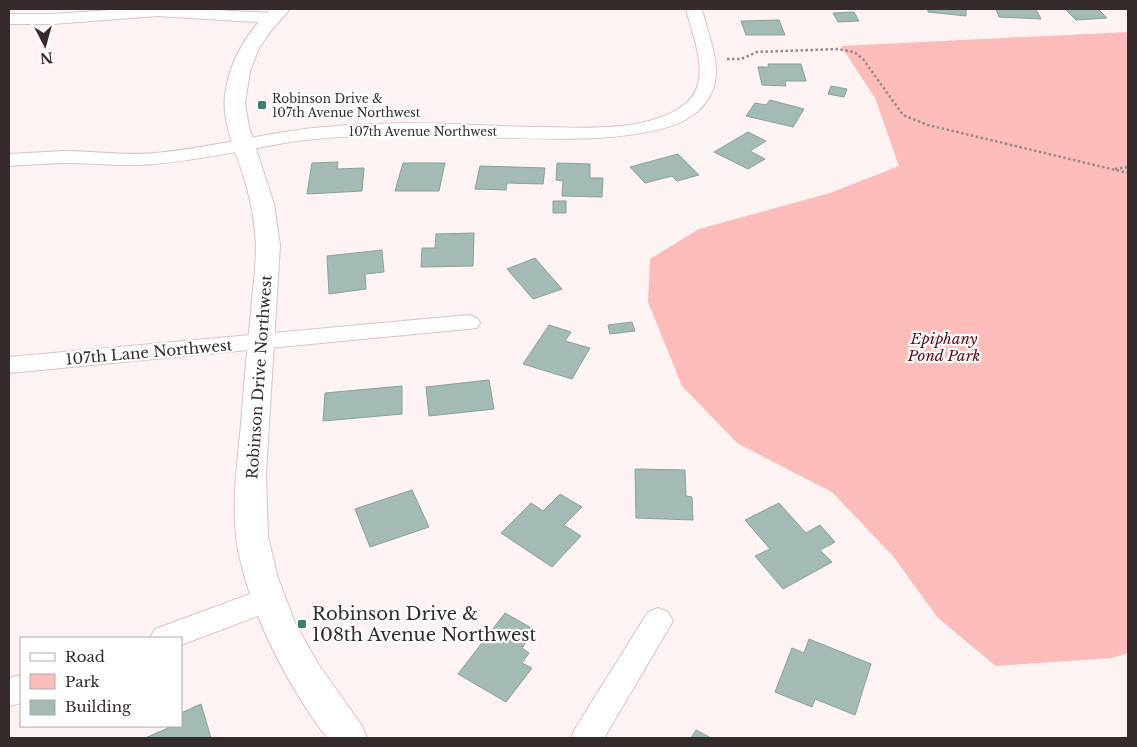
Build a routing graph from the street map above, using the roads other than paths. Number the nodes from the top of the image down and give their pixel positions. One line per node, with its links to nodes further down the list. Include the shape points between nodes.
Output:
1 (694, 9): 4 (street, 107th Avenue Northwest, via 709,73 705,92 686,111 642,128 607,133 374,129 293,136)
2 (276, 13): 3 (street, via 157,11); 4 (street, Robinson Drive Northwest, via 258,34 238,79 236,116)
3 (9, 19)
4 (244, 145): 5 (street, 107th Avenue Northwest, via 152,160 64,157); 7 (street, Robinson Drive Northwest, via 262,203 269,246)
5 (9, 160)
6 (469, 322): 7 (street, 107th Lane Northwest)
7 (262, 342): 8 (street, 107th Lane Northwest); 9 (street, Robinson Drive Northwest, via 252,459 251,518 255,554)
8 (9, 365)
9 (269, 599): 11 (street); 12 (street, Robinson Drive Northwest, via 282,634 309,684)
10 (658, 621): 13 (street)
11 (168, 637)
12 (349, 738)
13 (587, 738)

